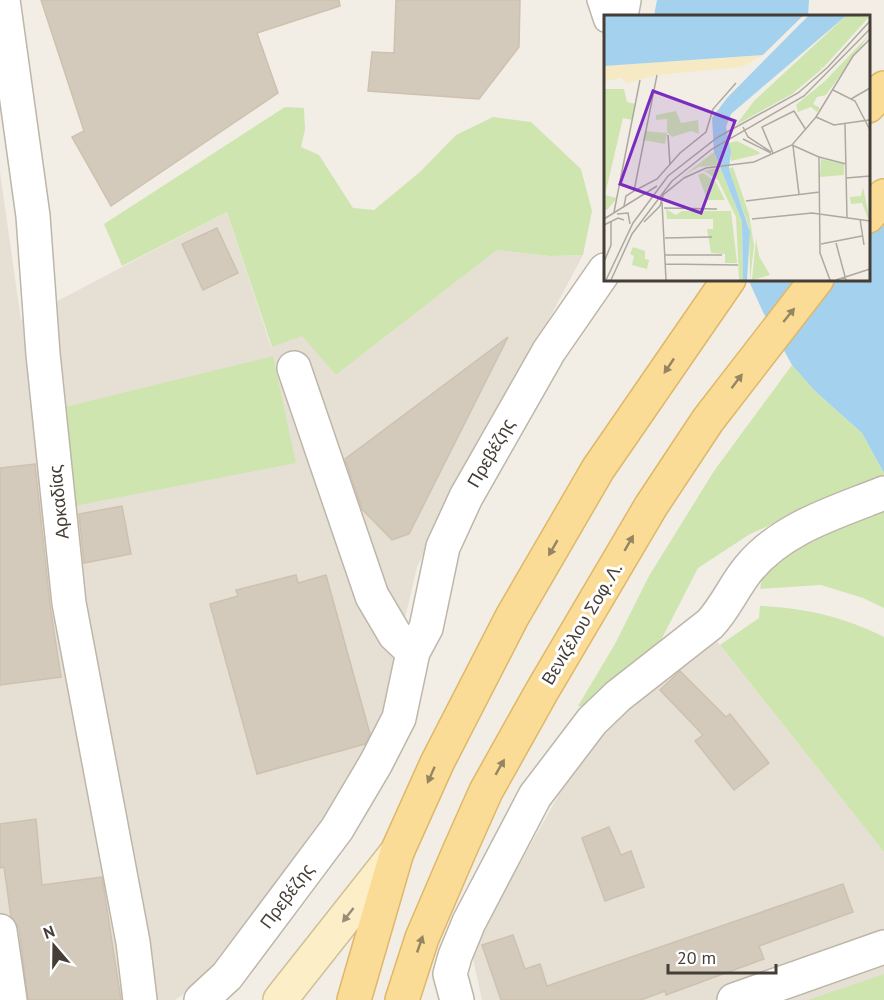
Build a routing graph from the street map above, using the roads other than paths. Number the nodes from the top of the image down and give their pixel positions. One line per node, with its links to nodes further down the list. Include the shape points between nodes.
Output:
1 (3, 0): 16 (street, Αρκαδίας, via 33,216 69,603 133,942)
2 (598, 0): 5 (lane)
3 (624, 0): 4 (street)
4 (621, 15)
5 (604, 18)
6 (604, 271): 11 (street, Πρεβέζης, via 549,351 466,497 443,547 426,628)
7 (816, 280): 20 (main road, Βενιζέλου Σοφ. Λ., one-way to 7, via 422,938 486,791 651,506 708,420)
8 (721, 289): 12 (main road, one-way to 12, via 598,470 512,617 436,763)
9 (294, 368): 11 (street, via 372,596 395,634)
10 (884, 493): 21 (street, via 806,524 767,549 748,569 716,618 592,721 535,796 469,922 450,974)
11 (413, 652): 17 (street, Πρεβέζης, via 399,718 337,829 227,976)
12 (397, 852): 18 (main road, one-way to 18); 19 (main road)
13 (0, 931): 15 (street)
14 (884, 947): 22 (street)
15 (10, 1000)
16 (140, 1000)
17 (201, 1000)
18 (280, 1000)
19 (354, 1000)
20 (402, 1000)
21 (457, 1000)
22 (734, 1000)

